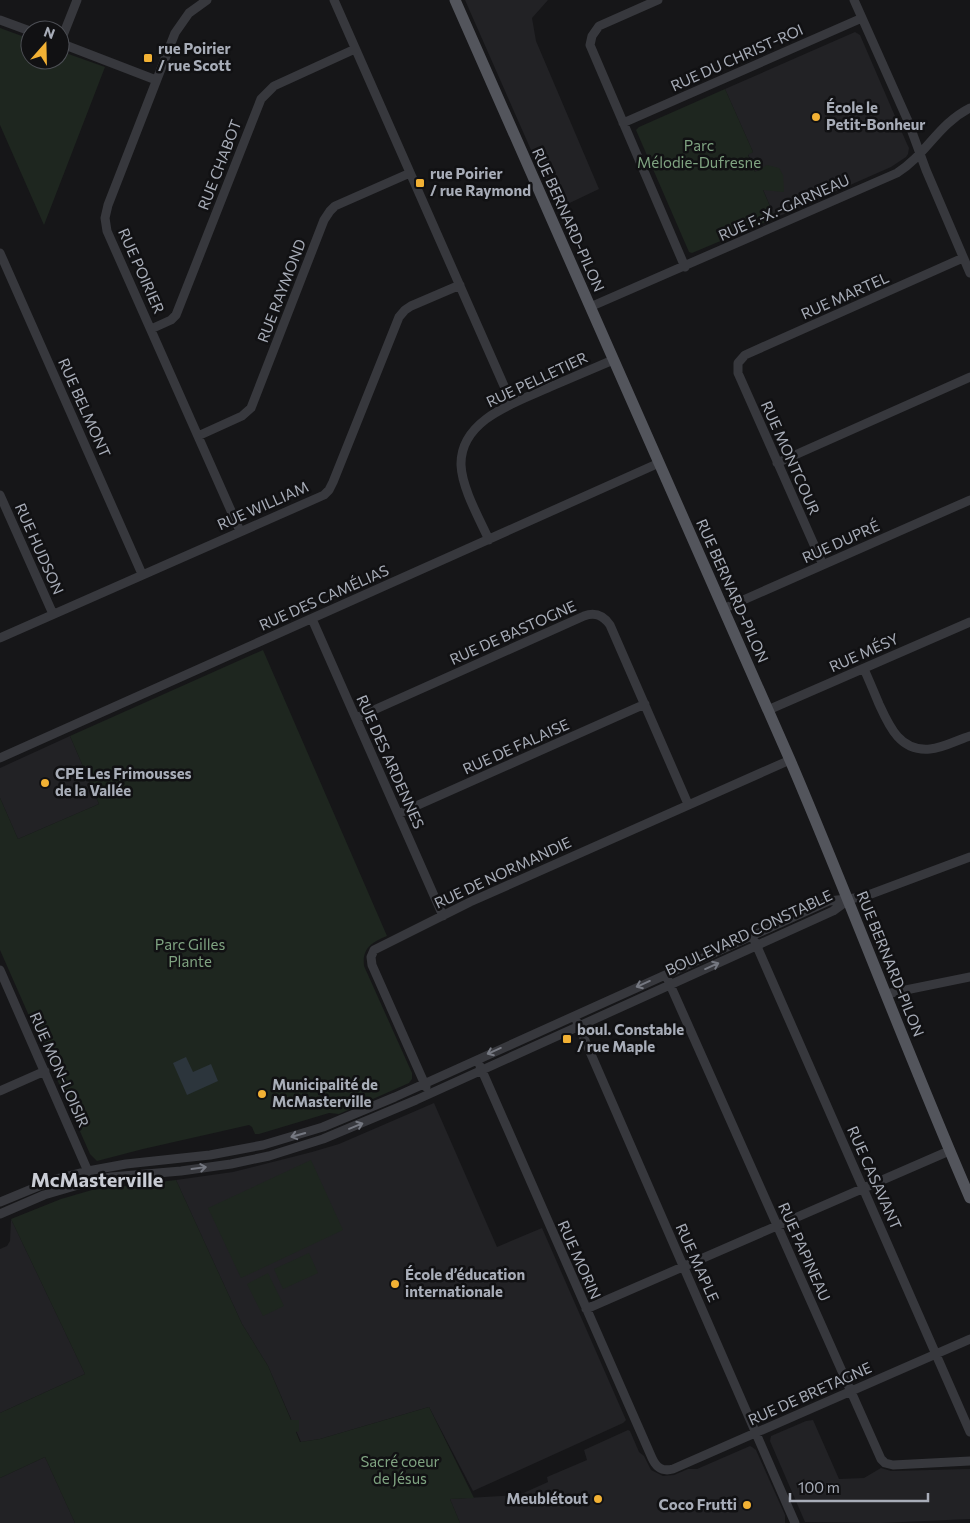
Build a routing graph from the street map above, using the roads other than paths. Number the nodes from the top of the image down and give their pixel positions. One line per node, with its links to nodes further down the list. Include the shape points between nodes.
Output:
1 (77, 0): 9 (street)
2 (207, 0): 13 (street, RUE POIRIER, via 189,13 178,28)
3 (334, 0): 12 (street)
4 (454, 0): 23 (main road, RUE BERNARD-PILON)
5 (658, 0): 15 (street, via 599,26 591,38 592,50)
6 (854, 0): 7 (street)
7 (862, 18): 15 (street, RUE DU CHRIST-ROI); 16 (street)
8 (0, 20): 10 (street)
9 (69, 20)
10 (20, 27)
11 (70, 47): 13 (street)
12 (355, 49): 17 (street); 24 (street, RUE CHABOT, via 274,86 261,99 176,315)
13 (156, 80): 24 (street, RUE POIRIER, via 105,218 107,230)
14 (970, 108): 16 (street, RUE F.-X.-GARNEAU, via 948,122)
15 (623, 123): 20 (street)
16 (920, 154): 19 (street); 20 (street, RUE F.-X.-GARNEAU, via 893,175)
17 (410, 173): 22 (street); 29 (street, RUE RAYMOND, via 332,208 251,408 242,416)
18 (0, 253): 37 (street, RUE BELMONT)
19 (963, 258): 21 (street); 26 (street, RUE MARTEL)
20 (685, 266): 23 (street, RUE F.-X.-GARNEAU)
21 (970, 273)
22 (460, 285): 28 (street); 34 (street, RUE WILLIAM, via 408,308 398,317 329,490)
23 (590, 307): 25 (main road, RUE BERNARD-PILON)
24 (151, 329): 29 (street, RUE POIRIER)
25 (613, 360): 28 (street, RUE PELLETIER); 31 (main road, RUE BERNARD-PILON)
26 (739, 360): 30 (street, RUE MONTCOUR, via 738,373)
27 (970, 377): 30 (street)
28 (512, 404): 35 (street, RUE PELLETIER, via 476,429 466,442 462,456 464,482)
29 (198, 436): 34 (street, RUE POIRIER)
30 (777, 463): 36 (street, RUE MONTCOUR)
31 (659, 464): 35 (street, RUE DES CAMÉLIAS); 38 (main road, RUE BERNARD-PILON)
32 (0, 495): 39 (street, RUE HUDSON)
33 (970, 500): 36 (street, RUE DUPRÉ)
34 (240, 531): 37 (street, RUE WILLIAM)
35 (489, 540): 40 (street, RUE DES CAMÉLIAS)
36 (823, 565): 38 (street, RUE DUPRÉ)
37 (142, 574): 39 (street, RUE WILLIAM)
38 (724, 609): 45 (main road, RUE BERNARD-PILON)
39 (53, 614): 42 (street, RUE WILLIAM)
40 (312, 619): 46 (street, RUE DES ARDENNES); 48 (street, RUE DES CAMÉLIAS)
41 (970, 622): 43 (street, RUE MÉSY)
42 (0, 638)
43 (864, 669): 45 (street, RUE MÉSY); 47 (street, via 889,726 904,743 930,749)
44 (645, 704): 46 (street, RUE DE BASTOGNE, via 608,622 602,616 591,614); 50 (street, RUE DE BASTOGNE); 51 (street, RUE DE FALAISE)
45 (768, 710): 49 (main road, RUE BERNARD-PILON)
46 (356, 718): 51 (street, RUE DES ARDENNES)
47 (970, 736)
48 (0, 758)
49 (790, 760): 50 (street, RUE DE NORMANDIE); 53 (main road, RUE BERNARD-PILON)
50 (688, 804): 54 (street, RUE DE NORMANDIE)
51 (398, 814): 54 (street, RUE DES ARDENNES)
52 (970, 857): 53 (street)
53 (848, 900): 55 (street, BOULEVARD CONSTABLE, via 829,901); 56 (street, BOULEVARD CONSTABLE, via 833,912); 61 (main road, RUE BERNARD-PILON)
54 (443, 916): 67 (street, RUE DE NORMANDIE, via 379,946 370,957)
55 (752, 935): 56 (street, RUE CASAVANT); 58 (street, BOULEVARD CONSTABLE)
56 (756, 946): 60 (street, BOULEVARD CONSTABLE, one-way to 56); 77 (street, RUE CASAVANT)
57 (0, 970): 66 (street, RUE MON-LOISIR)
58 (665, 974): 60 (street, RUE PAPINEAU); 62 (street, BOULEVARD CONSTABLE, one-way to 62)
59 (970, 977): 61 (street)
60 (670, 984): 63 (street, BOULEVARD CONSTABLE); 81 (street, RUE PAPINEAU)
61 (886, 994): 72 (main road, RUE BERNARD-PILON)
62 (573, 1015): 63 (street, RUE MAPLE); 64 (street, BOULEVARD CONSTABLE, one-way to 64)
63 (578, 1027): 65 (street, BOULEVARD CONSTABLE); 82 (street, RUE MAPLE)
64 (476, 1059): 65 (street, RUE MORIN); 67 (street, BOULEVARD CONSTABLE)
65 (481, 1070): 69 (street, BOULEVARD CONSTABLE); 83 (street, RUE MORIN)
66 (45, 1072): 68 (street); 74 (street, RUE MON-LOISIR)
67 (424, 1084): 69 (street, RUE DE NORMANDIE); 70 (street, BOULEVARD CONSTABLE)
68 (0, 1091)
69 (429, 1094): 71 (street, BOULEVARD CONSTABLE, one-way to 69)
70 (336, 1122): 71 (street); 73 (street, BOULEVARD CONSTABLE, one-way to 73, via 263,1145)
71 (339, 1132): 75 (street, BOULEVARD CONSTABLE, one-way to 71, via 269,1156)
72 (950, 1151): 77 (street); 78 (main road, RUE BERNARD-PILON)
73 (179, 1160): 74 (street, BOULEVARD CONSTABLE); 75 (street)
74 (88, 1170): 76 (street, RUE MON-LOISIR); 79 (street, BOULEVARD CONSTABLE, via 25,1190)
75 (180, 1171): 76 (street, BOULEVARD CONSTABLE)
76 (92, 1181): 80 (street, BOULEVARD CONSTABLE, via 44,1195)
77 (863, 1188): 81 (street); 85 (street, RUE CASAVANT)
78 (970, 1198)
79 (0, 1202)
80 (0, 1214)
81 (778, 1226): 82 (street); 86 (street, RUE PAPINEAU)
82 (684, 1266): 83 (street); 88 (street, RUE MAPLE)
83 (586, 1309): 90 (street, RUE MORIN, via 654,1462)
84 (970, 1339): 85 (street, RUE DE BRETAGNE)
85 (936, 1354): 86 (street, RUE DE BRETAGNE); 87 (street, RUE CASAVANT)
86 (851, 1391): 88 (street, RUE DE BRETAGNE); 89 (street, RUE PAPINEAU, via 885,1463)
87 (970, 1432)
88 (757, 1433): 90 (street, RUE DE BRETAGNE, via 673,1469); 91 (street, RUE MAPLE)
89 (970, 1461)
90 (661, 1469)
91 (795, 1523)

